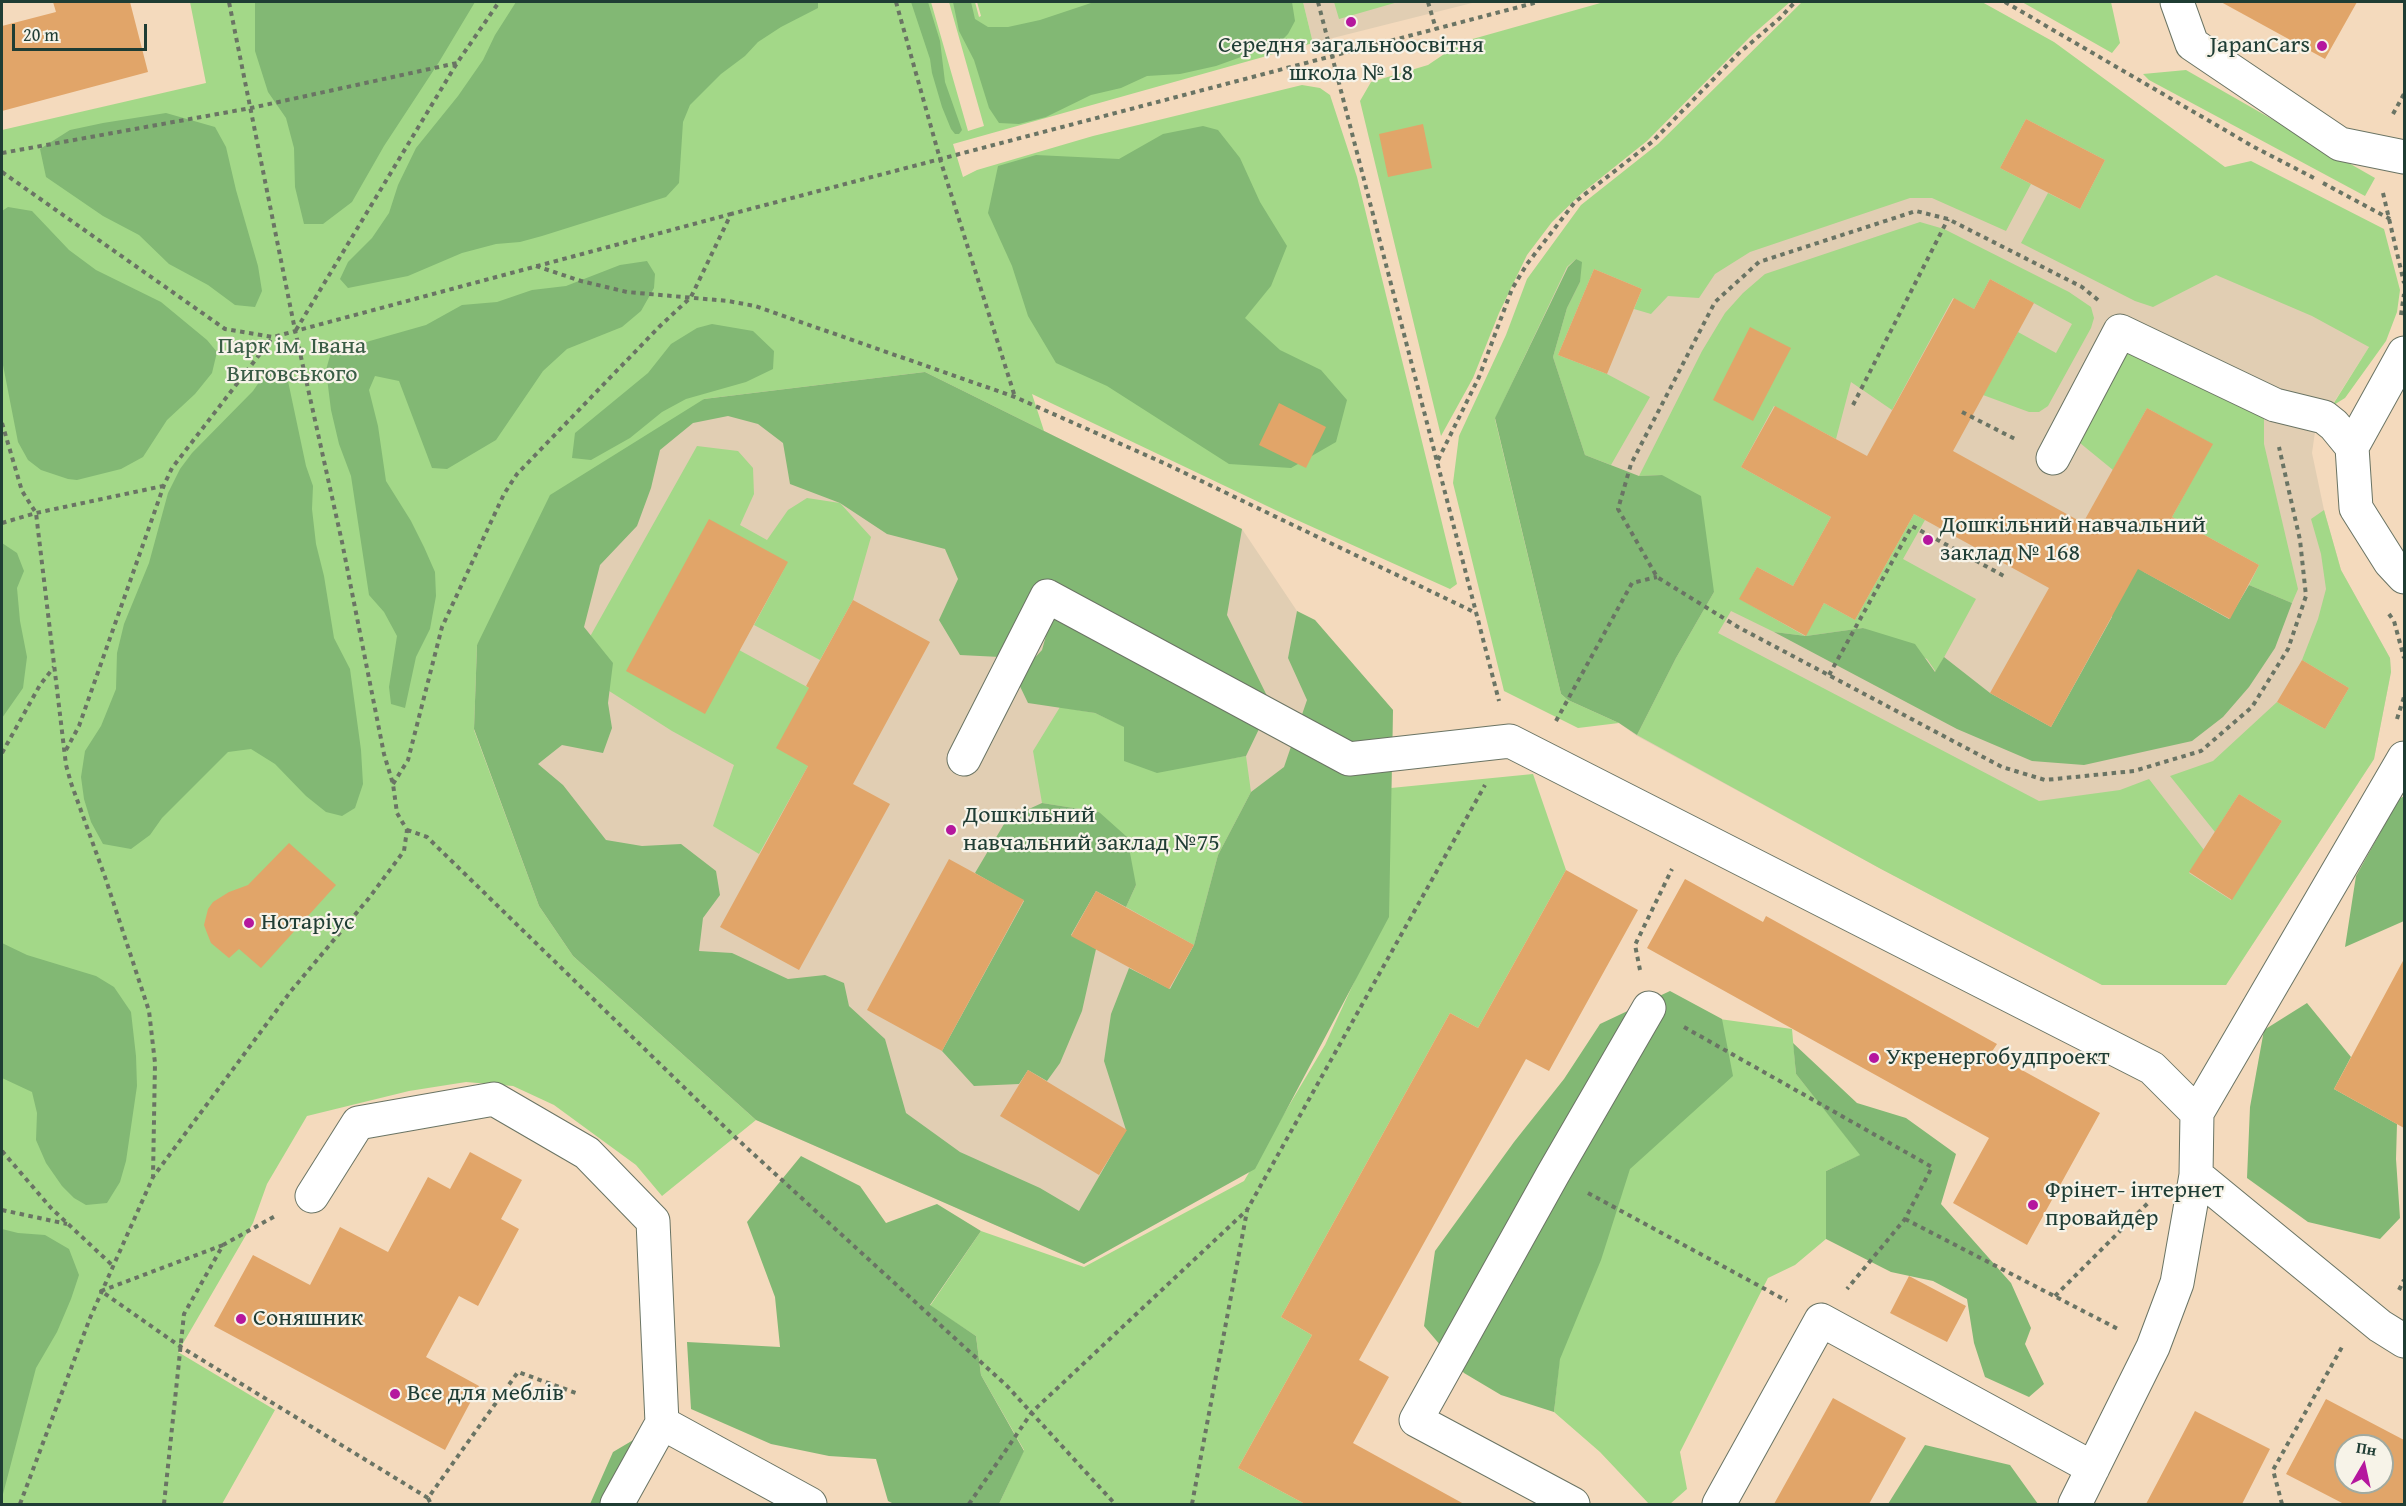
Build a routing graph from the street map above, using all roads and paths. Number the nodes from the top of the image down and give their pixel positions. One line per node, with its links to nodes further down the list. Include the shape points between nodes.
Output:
1 (229, 2): 13 (path)
2 (499, 2): 12 (path)
3 (896, 2): 16 (path)
4 (1318, 2): 11 (path)
5 (1428, 2): 10 (path)
6 (1538, 2): 10 (path)
7 (1795, 2): 33 (path, via 1652,142 1575,202 1512,290 1479,377)
8 (2005, 2): 20 (path, via 2254,147)
9 (2177, 2): 15 (lane, via 2192,44 2340,144)
10 (1436, 29): 11 (path)
11 (1332, 56): 16 (path); 33 (path)
12 (457, 63): 13 (path); 24 (path)
13 (251, 108): 14 (path); 24 (path)
14 (2, 153)
15 (2404, 157)
16 (940, 159): 18 (path); 27 (path)
17 (2, 172): 25 (path, via 225,329)
18 (731, 214): 21 (path); 22 (path)
19 (1948, 219): 23 (path, via 2082,287); 28 (path); 38 (path, via 1916,211 1759,262 1714,303 1631,464 1618,509)
20 (2390, 219)
21 (536, 266): 22 (path, via 627,292); 24 (path)
22 (691, 297): 27 (path, via 746,304 790,317); 48 (path, via 517,474 504,494 442,627 408,760)
23 (2107, 307)
24 (295, 330): 25 (path); 48 (path)
25 (273, 337): 34 (path, via 172,468)
26 (2404, 353): 31 (lane)
27 (1016, 397): 40 (path, via 1166,464)
28 (1853, 405)
29 (2275, 405): 31 (lane, via 2324,417); 32 (lane, via 2120,331); 42 (path, via 2272,423 2300,540 2306,596 2288,649 2252,707 2200,751 2134,771 2045,780 2002,767)
30 (2, 423): 35 (path, via 22,491)
31 (2352, 447): 39 (lane, via 2356,508)
32 (2053, 458)
33 (1438, 461): 40 (path)
34 (164, 485): 35 (path); 44 (path, via 79,726)
35 (36, 513): 36 (path); 41 (path)
36 (2, 524)
37 (2004, 576): 42 (path, via 1912,526)
38 (1657, 577): 42 (path, via 1738,627); 43 (path, via 1632,583 1568,699)
39 (2404, 577)
40 (1477, 614): 43 (path)
41 (54, 666): 44 (path); 45 (path)
42 (1829, 675)
43 (1522, 748): 47 (lane, via 1349,759 1047,596); 50 (lane); 59 (path)
44 (66, 752): 56 (path, via 71,783 149,1011 155,1063)
45 (2, 753)
46 (2404, 758): 52 (lane)
47 (964, 759)
48 (393, 784): 49 (path, via 397,813)
49 (407, 830): 56 (path, via 404,851 291,991); 72 (path, via 427,837 736,1138)
50 (1689, 833): 51 (path, via 1635,945); 52 (lane, via 2152,1068)
51 (1649, 1008): 54 (lane); 60 (path, via 1932,1167)
52 (2197, 1113): 55 (lane)
53 (2, 1151): 61 (path)
54 (1553, 1173): 67 (path); 84 (lane, via 1416,1420)
55 (2196, 1175): 65 (path, via 2169,1182); 66 (lane); 70 (lane, via 2177,1283)
56 (153, 1177): 63 (path)
57 (312, 1196): 62 (path); 73 (lane, via 358,1124 494,1099 587,1153 653,1221)
58 (2, 1210): 61 (path)
59 (1247, 1210): 72 (path); 83 (path)
60 (1905, 1219): 65 (path); 67 (path)
61 (68, 1224): 63 (path)
62 (223, 1245): 64 (path); 69 (path, via 184,1314)
63 (112, 1265): 64 (path)
64 (101, 1291): 69 (path); 76 (path)
65 (2055, 1296): 70 (path)
66 (2362, 1311): 68 (lane); 87 (path, via 2273,1470)
67 (1821, 1320): 74 (lane); 85 (lane)
68 (2404, 1341)
69 (181, 1347): 75 (path); 77 (path)
70 (2153, 1347): 74 (lane)
71 (576, 1393): 75 (path, via 518,1372)
72 (1032, 1412): 81 (path); 82 (path)
73 (662, 1423): 79 (lane); 80 (lane)
74 (2093, 1468): 86 (lane)
75 (428, 1498): 78 (path)
76 (20, 1504)
77 (164, 1504)
78 (430, 1504)
79 (617, 1504)
80 (810, 1504)
81 (969, 1504)
82 (1115, 1504)
83 (1192, 1504)
84 (1573, 1504)
85 (1719, 1504)
86 (2075, 1504)
87 (2282, 1504)

